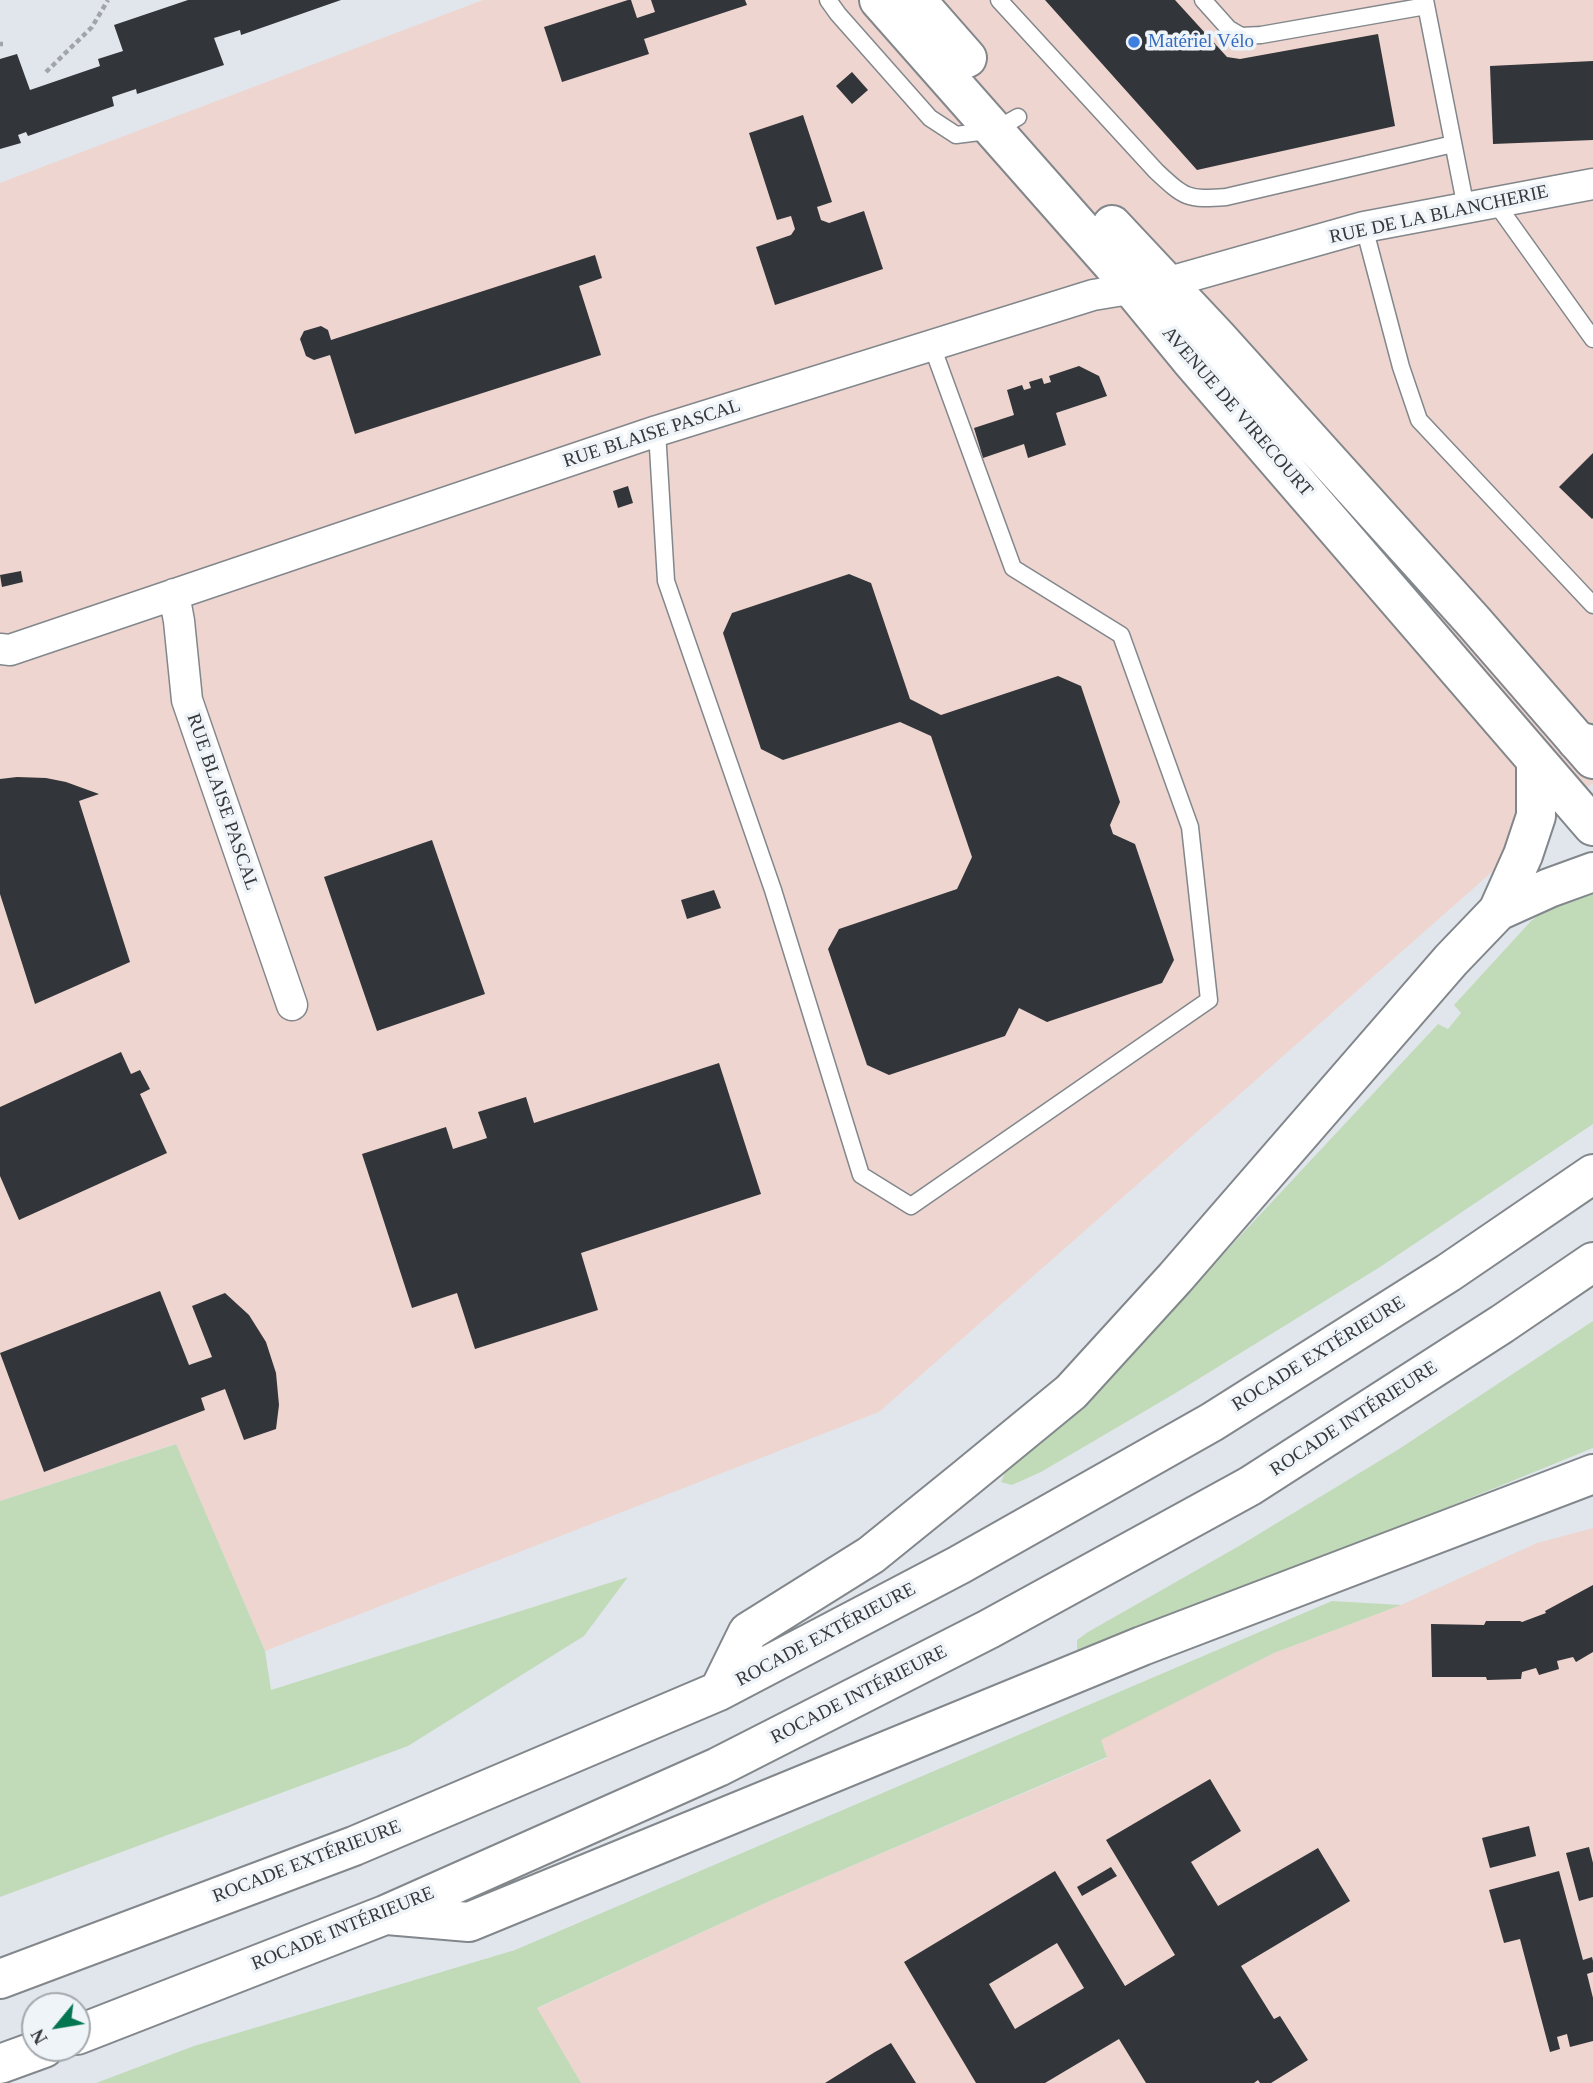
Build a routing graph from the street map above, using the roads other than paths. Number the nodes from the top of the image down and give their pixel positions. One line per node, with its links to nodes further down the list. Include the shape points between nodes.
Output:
1 (828, 0): 7 (lane, via 930,118 956,135)
2 (879, 0): 7 (main road, AVENUE DE VIRECOURT)
3 (915, 0): 7 (main road, AVENUE DE VIRECOURT)
4 (999, 0): 8 (lane, via 1156,171 1178,191 1196,199 1226,197)
5 (1203, 0): 6 (lane, via 1241,36)
6 (1425, 3): 8 (lane)
7 (1006, 123): 13 (main road, AVENUE DE VIRECOURT)
8 (1453, 145): 11 (lane)
9 (1593, 184): 10 (street, RUE DE LA BLANCHERIE)
10 (1495, 202): 11 (street, RUE DE LA BLANCHERIE); 14 (lane)
11 (1466, 208): 12 (street, RUE DE LA BLANCHERIE)
12 (1364, 227): 13 (street, RUE DE LA BLANCHERIE); 18 (lane, via 1419,420)
13 (1149, 286): 15 (street, RUE BLAISE PASCAL, via 1093,296); 20 (main road, AVENUE DE VIRECOURT, via 1226,347); 21 (main road, AVENUE DE VIRECOURT, via 1190,359)
14 (1593, 339)
15 (932, 346): 16 (street, RUE BLAISE PASCAL); 16 (lane, via 1013,568 1121,635 1191,827 1209,1000 911,1206 861,1175 773,890 666,581)
16 (657, 431): 17 (street, RUE BLAISE PASCAL)
17 (174, 594): 19 (street, RUE BLAISE PASCAL, via 10,650); 25 (street, RUE BLAISE PASCAL, via 187,700)
18 (1593, 605)
19 (0, 649)
20 (1588, 749)
21 (1536, 761): 22 (main road, AVENUE DE VIRECOURT); 24 (main road, via 1536,816)
22 (1593, 827)
23 (1593, 872): 24 (main road)
24 (1498, 911): 29 (main road, via 1071,1392 871,1555 748,1632)
25 (292, 1005)
26 (1593, 1174): 29 (main road, ROCADE EXTÉRIEURE, via 1448,1273 1212,1422 959,1565)
27 (1593, 1262): 30 (main road, ROCADE INTÉRIEURE, via 1250,1486 989,1629 718,1767)
28 (1593, 1474): 30 (main road, via 1142,1646 469,1922)
29 (719, 1691): 31 (main road, ROCADE EXTÉRIEURE, via 354,1846)
30 (385, 1915): 32 (main road, ROCADE INTÉRIEURE)
31 (0, 1979)
32 (91, 2030)
33 (21, 2056): 34 (main road)
34 (0, 2064)

